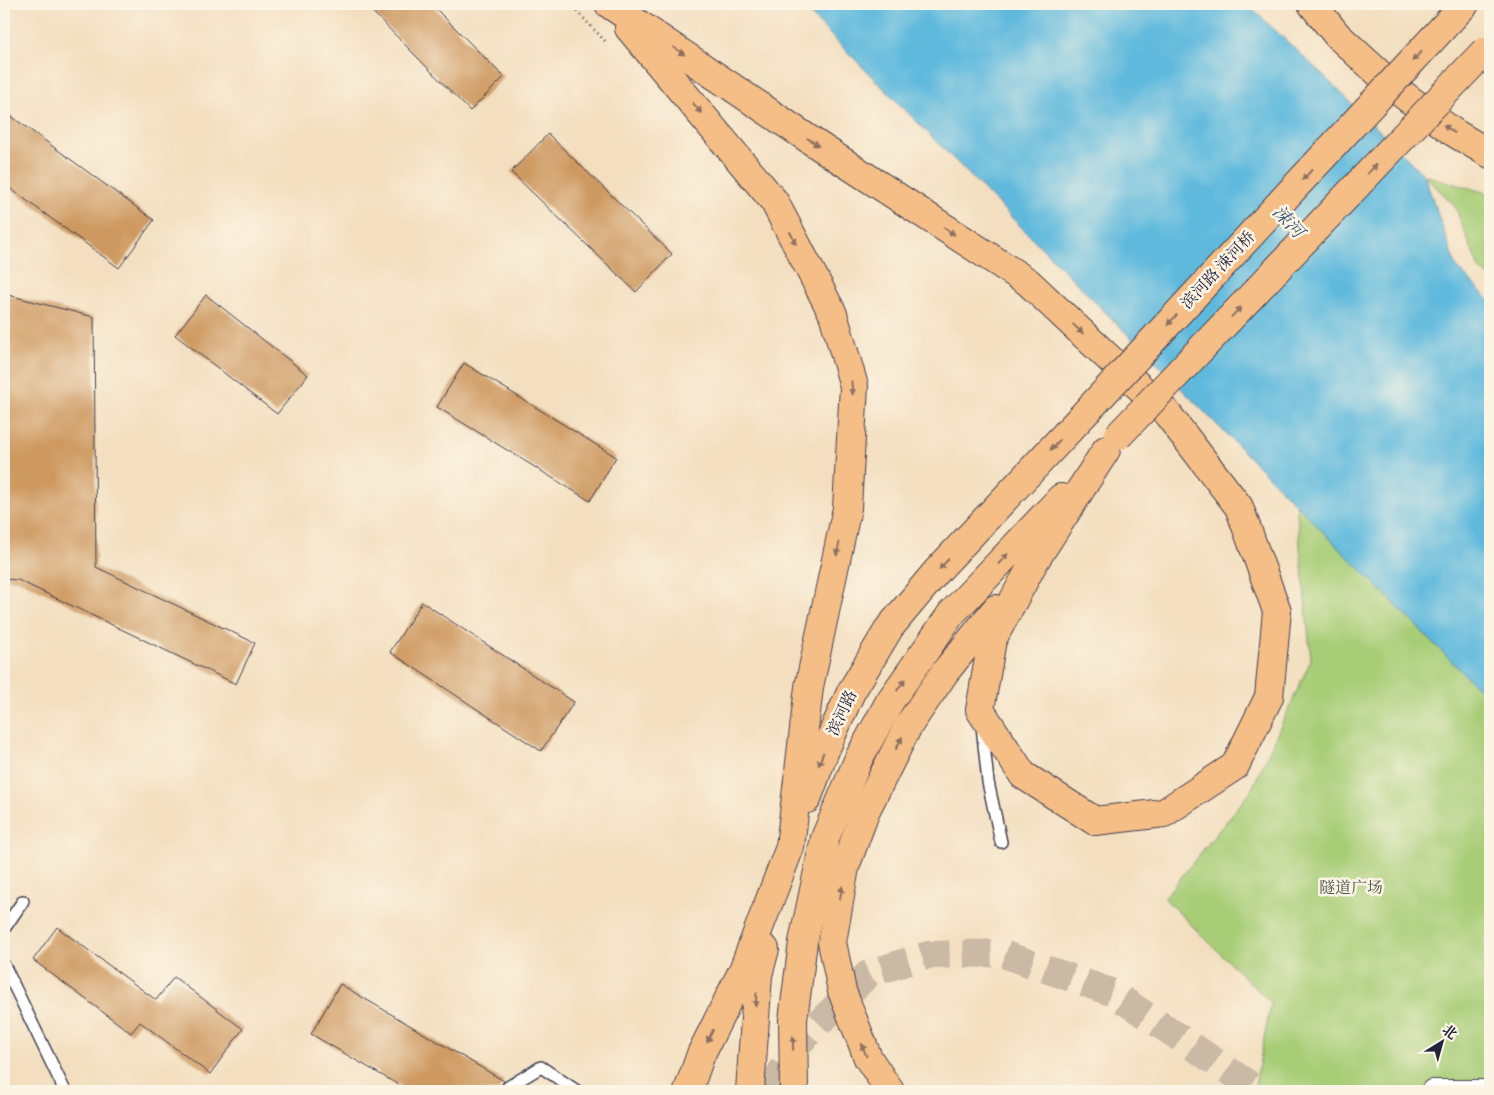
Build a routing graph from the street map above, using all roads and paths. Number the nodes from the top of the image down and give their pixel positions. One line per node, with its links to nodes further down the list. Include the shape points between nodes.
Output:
1 (609, 4): 9 (main road, one-way to 9, via 1028,282 1166,412 1239,507 1277,610 1269,697 1235,766 1164,813 1095,821 1023,775); 11 (main road, one-way to 11, via 774,201 833,314 854,386 847,508 809,687)
2 (1312, 4): 5 (main road, one-way to 2, via 1453,132 1398,90 1337,35)
3 (1457, 12): 6 (main road, 滨河路 涑河桥, one-way to 6, bridge)
4 (1488, 49): 7 (main road, one-way to 4, bridge)
5 (1490, 154)
6 (1088, 410): 11 (main road, 滨河路, one-way to 11, via 937,571 890,627 851,692 824,750)
7 (1112, 443): 8 (main road); 22 (main road, one-way to 7, via 792,1020 803,942 825,838 859,758 890,701 951,614)
8 (1034, 562): 9 (main road, via 992,640); 23 (main road, one-way to 8, via 868,1058 842,991 832,942 845,867 866,810 908,726 945,672)
9 (980, 710): 10 (lane, via 988,782)
10 (1001, 842)
11 (790, 847): 20 (main road, one-way to 20, via 744,970 701,1054); 21 (main road, 滨河路, one-way to 21, via 758,976)
12 (23, 902): 13 (lane)
13 (4, 929)
14 (4, 965): 17 (lane)
15 (1431, 1089): 16 (street)
16 (1490, 1089)
17 (65, 1091)
18 (505, 1091): 19 (lane, via 541,1066)
19 (577, 1091)
20 (688, 1091)
21 (750, 1091)
22 (794, 1091)
23 (890, 1091)

